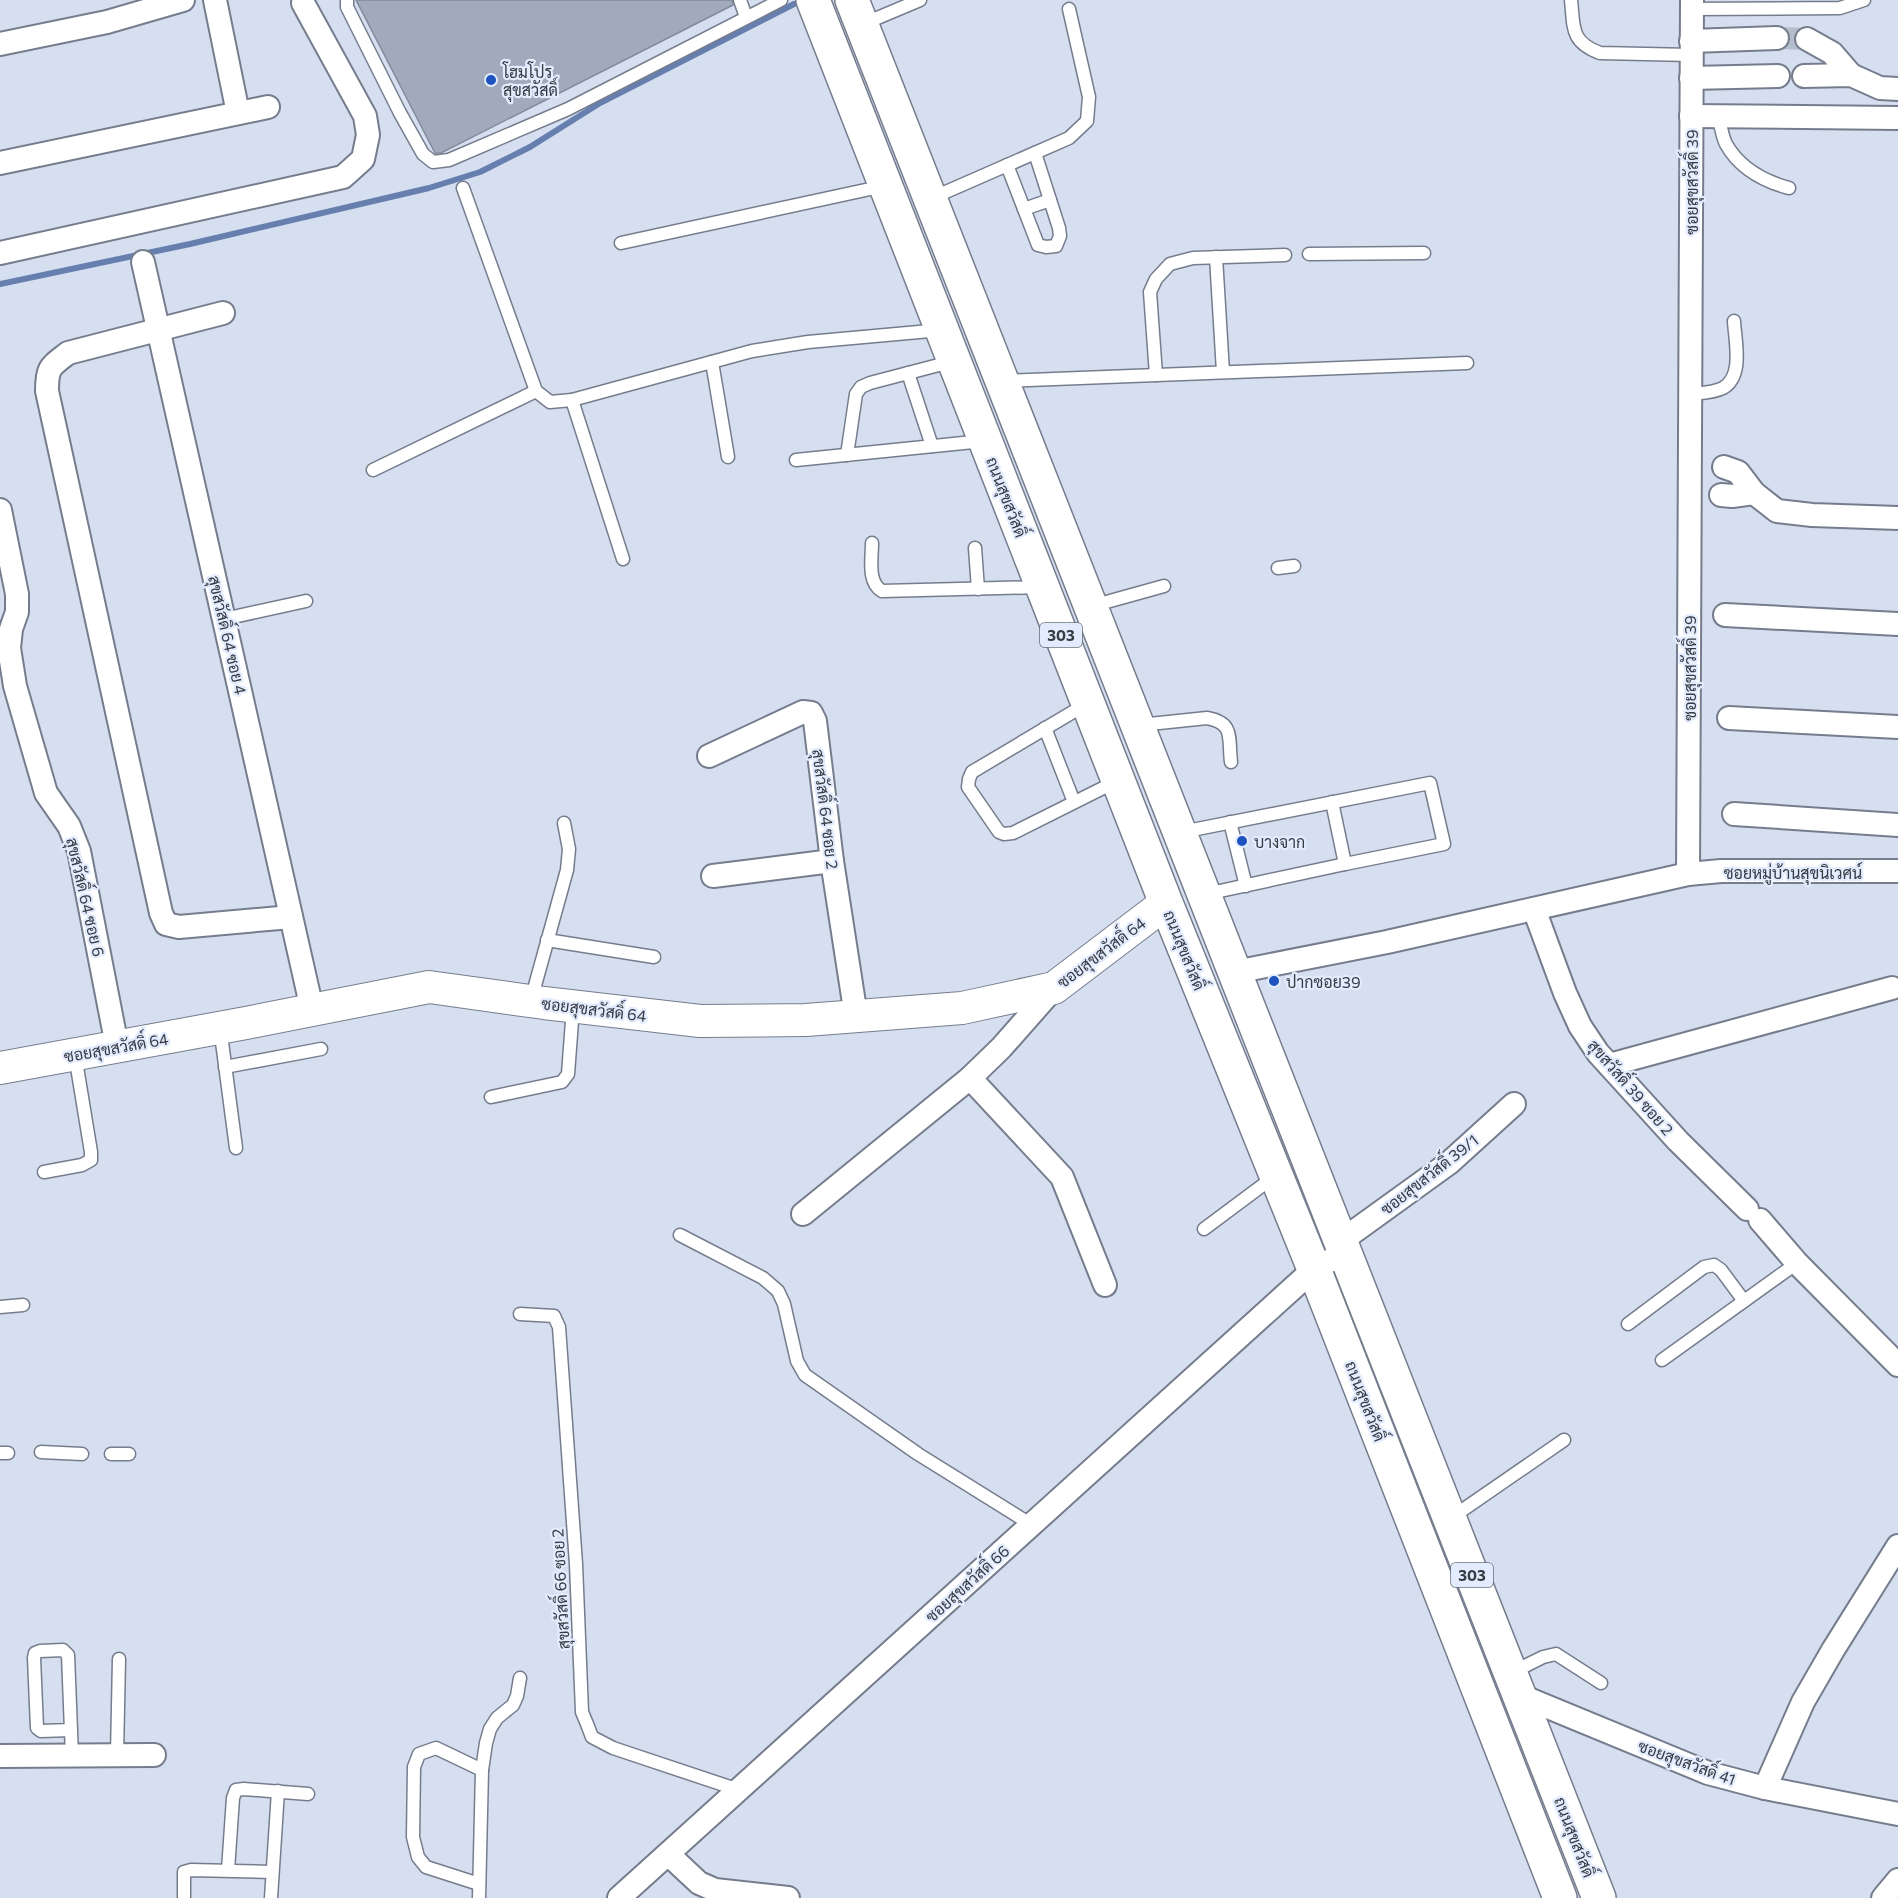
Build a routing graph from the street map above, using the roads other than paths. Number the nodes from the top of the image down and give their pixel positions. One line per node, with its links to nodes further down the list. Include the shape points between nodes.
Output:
1 (134, 0): 16 (street)
2 (183, 0): 16 (street)
3 (215, 0): 27 (street)
4 (347, 0): 15 (lane, via 400,113 423,154 433,162 449,160 568,109)
5 (740, 0): 15 (lane)
6 (781, 0): 15 (lane)
7 (813, 0): 34 (main road, ถนนสุขสวัสดิ์ / 303)
8 (920, 0): 14 (lane)
9 (1571, 0): 20 (lane, via 1575,29 1588,49 1600,53)
10 (1864, 0): 12 (lane, via 1840,8)
11 (299, 1): 41 (street, via 365,116 368,135 363,159 343,177)
12 (1691, 5): 20 (street, ซอยสุขสวัสดิ์ 39)
13 (1069, 9): 31 (lane, via 1089,97 1087,121 1069,138)
14 (857, 12): 37 (main road, ถนนสุขสวัสดิ์ / 303)
15 (746, 17)
16 (107, 22): 19 (street)
17 (1778, 38): 20 (street)
18 (1807, 39): 21 (street, via 1832,53)
19 (0, 44)
20 (1691, 48): 24 (street, ซอยสุขสวัสดิ์ 39)
21 (1851, 75): 23 (street); 25 (street, via 1880,88)
22 (1778, 76): 24 (street)
23 (1804, 76)
24 (1691, 78): 28 (street, ซอยสุขสวัสดิ์ 39)
25 (1898, 89)
26 (268, 107): 27 (street)
27 (238, 113): 32 (street)
28 (1691, 116): 29 (street); 59 (street, ซอยสุขสวัสดิ์ 39)
29 (1718, 117): 30 (street); 36 (lane, via 1725,143 1750,172)
30 (1898, 118)
31 (1035, 153): 33 (lane); 38 (lane)
32 (0, 163)
33 (1007, 165): 37 (lane); 39 (lane)
34 (886, 186): 40 (lane); 50 (main road, ถนนสุขสวัสดิ์ / 303)
35 (463, 188): 58 (lane)
36 (1790, 188)
37 (931, 199): 57 (main road, ถนนสุขสวัสดิ์ / 303)
38 (1050, 200): 39 (lane); 39 (lane, via 1059,228 1056,246 1038,245)
39 (1024, 209)
40 (621, 243)
41 (0, 253)
42 (1309, 254): 43 (lane)
43 (1424, 254)
44 (1285, 255): 45 (lane)
45 (1216, 257): 54 (lane); 56 (lane, via 1170,264 1156,279 1150,292)
46 (143, 262): 49 (street, สุขสวัสดิ์ 64 ซอย 4)
47 (223, 313): 49 (street)
48 (1734, 321): 59 (lane, via 1736,366 1731,380 1716,391)
49 (158, 329): 83 (street, สุขสวัสดิ์ 64 ซอย 4); 109 (street, via 68,353 51,366 47,391 161,913 166,924 179,927)
50 (942, 330): 51 (main road, ถนนสุขสวัสดิ์ / 303); 52 (lane, via 808,342)
51 (954, 361): 55 (lane); 61 (main road, ถนนสุขสวัสดิ์ / 303)
52 (712, 362): 60 (lane); 64 (lane)
53 (1467, 363): 54 (lane)
54 (1223, 372): 56 (lane)
55 (908, 373): 62 (lane); 63 (lane, via 861,387 856,394)
56 (1156, 375): 57 (lane)
57 (1002, 381): 81 (main road, ถนนสุขสวัสดิ์ / 303)
58 (536, 391): 60 (lane, via 550,402); 67 (lane)
59 (1690, 394): 66 (street, ซอยสุขสวัสดิ์ 39)
60 (572, 400): 74 (lane)
61 (985, 440): 62 (lane); 78 (main road, ถนนสุขสวัสดิ์ / 303)
62 (932, 446): 63 (lane)
63 (847, 455): 65 (lane)
64 (728, 457)
65 (796, 460)
66 (1707, 466): 68 (street, via 1738,472); 69 (street, ซอยสุขสวัสดิ์ 39)
67 (373, 470)
68 (1754, 493): 69 (street); 71 (street, via 1778,511)
69 (1706, 494): 103 (street, ซอยสุขสวัสดิ์ 39)
70 (0, 510): 120 (street, สุขสวัสดิ์ 64 ซอย 6, via 17,594 9,648 15,686 46,793 69,826 78,851)
71 (1898, 518)
72 (872, 543): 79 (lane, via 872,580 882,591)
73 (975, 548): 79 (lane)
74 (623, 559)
75 (1294, 566): 76 (lane)
76 (1278, 567)
77 (1164, 586): 81 (lane)
78 (1043, 587): 79 (lane); 85 (main road, ถนนสุขสวัสดิ์ / 303)
79 (978, 589)
80 (306, 601): 83 (lane)
81 (1091, 606): 87 (main road, ถนนสุขสวัสดิ์ / 303)
82 (1725, 615): 84 (street)
83 (224, 619): 109 (street, สุขสวัสดิ์ 64 ซอย 4)
84 (1898, 624)
85 (1088, 703): 89 (lane); 92 (main road, ถนนสุขสวัสดิ์ / 303)
86 (1729, 718): 88 (street)
87 (1138, 725): 91 (lane, via 1216,720 1228,729); 99 (main road, ถนนสุขสวัสดิ์ / 303)
88 (1898, 727)
89 (1045, 728): 93 (lane); 93 (lane, via 972,772 968,787 1004,834)
90 (709, 756): 100 (street, สุขสวัสดิ์ 64 ซอย 2, via 803,712 811,713)
91 (1231, 762)
92 (1118, 780): 93 (lane); 107 (main road, ถนนสุขสวัสดิ์ / 303)
93 (1074, 802)
94 (1332, 802): 96 (lane); 101 (lane); 101 (lane, via 1430,783 1444,844)
95 (1734, 814): 98 (street)
96 (1230, 822): 99 (lane); 105 (lane)
97 (564, 824): 110 (lane, via 569,849 567,870)
98 (1898, 825)
99 (1180, 832): 106 (main road, ถนนสุขสวัสดิ์ / 303)
100 (832, 861): 104 (street); 118 (street, สุขสวัสดิ์ 64 ซอย 2)
101 (1345, 864): 105 (lane)
102 (1898, 871): 103 (street, ซอยหมู่บ้านสุขนิเวศน์)
103 (1688, 874): 108 (street)
104 (713, 876)
105 (1246, 886): 106 (lane)
106 (1205, 894): 112 (main road, ถนนสุขสวัสดิ์ / 303)
107 (1166, 903): 113 (street, ซอยสุขสวัสดิ์ 64); 131 (main road, ถนนสุขสวัสดิ์ / 303)
108 (1534, 909): 112 (street); 123 (street, สุขสวัสดิ์ 39 ซอย 2, via 1580,1026)
109 (291, 917): 117 (street, สุขสวัสดิ์ 64 ซอย 4)
110 (547, 940): 111 (lane); 115 (lane)
111 (654, 957)
112 (1235, 972): 135 (main road, ถนนสุขสวัสดิ์ / 303)
113 (1054, 988): 118 (street, ซอยสุขสวัสดิ์ 64, via 962,1008); 126 (street)
114 (1892, 988): 123 (street)
115 (530, 1001): 116 (street, ซอยสุขสวัสดิ์ 64); 117 (street, ซอยสุขสวัสดิ์ 64, via 429,987)
116 (573, 1007): 118 (street, ซอยสุขสวัสดิ์ 64, via 700,1021); 127 (lane, via 568,1074 562,1082)
117 (312, 1009): 119 (street, ซอยสุขสวัสดิ์ 64)
118 (856, 1016)
119 (220, 1027): 120 (street, ซอยสุขสวัสดิ์ 64); 124 (lane)
120 (117, 1046): 122 (street, ซอยสุขสวัสดิ์ 64)
121 (321, 1049): 124 (lane)
122 (75, 1054): 125 (street, ซอยสุขสวัสดิ์ 64); 130 (lane, via 91,1160 82,1166)
123 (1609, 1065): 136 (street, สุขสวัสดิ์ 39 ซอย 2)
124 (225, 1066): 129 (lane)
125 (0, 1068)
126 (970, 1078): 132 (street); 138 (street, via 1062,1177)
127 (491, 1097)
128 (1514, 1104): 135 (street, ซอยสุขสวัสดิ์ 39/1, via 1449,1163)
129 (236, 1148)
130 (44, 1172)
131 (1276, 1175): 133 (lane); 137 (main road, ถนนสุขสวัสดิ์ / 303)
132 (803, 1214)
133 (1204, 1229)
134 (680, 1235): 152 (lane, via 762,1278 778,1291 797,1361 805,1375 918,1455)
135 (1343, 1246): 137 (street, ซอยสุขสวัสดิ์ 39/1); 151 (main road, ถนนสุขสวัสดิ์ / 303)
136 (1797, 1263): 139 (lane); 145 (street, สุขสวัสดิ์ 39 ซอย 2)
137 (1314, 1269): 152 (street, ซอยสุขสวัสดิ์ 66); 179 (main road, ถนนสุขสวัสดิ์ / 303)
138 (1105, 1285)
139 (1744, 1301): 143 (lane, via 1714,1265 1704,1267); 144 (lane)
140 (23, 1305): 141 (lane)
141 (0, 1307)
142 (520, 1314): 165 (lane, สุขสวัสดิ์ 66 ซอย 2, via 554,1316 559,1327 582,1712 592,1737 613,1748)
143 (1628, 1324)
144 (1662, 1360)
145 (1898, 1365)
146 (1564, 1440): 151 (lane)
147 (40, 1452): 148 (lane)
148 (82, 1454)
149 (111, 1454): 150 (lane)
150 (129, 1455)
151 (1450, 1518): 157 (main road, ถนนสุขสวัสดิ์ / 303)
152 (1032, 1525): 165 (street, ซอยสุขสวัสดิ์ 66)
153 (1898, 1546): 164 (street, via 1803,1702)
154 (119, 1659): 159 (lane)
155 (520, 1678): 163 (lane, via 513,1705 490,1729)
156 (1601, 1683): 157 (lane, via 1556,1654 1543,1657)
157 (1515, 1684): 164 (street, ซอยสุขสวัสดิ์ 41, via 1708,1773); 180 (main road, ถนนสุขสวัสดิ์ / 303)
158 (71, 1730): 158 (lane, via 37,1728 34,1658 40,1651 63,1650 68,1655); 162 (lane)
159 (117, 1755): 160 (street); 162 (street)
160 (154, 1755)
161 (0, 1756): 162 (street)
162 (72, 1756)
163 (482, 1770): 173 (lane); 173 (lane, via 436,1748 419,1754 414,1767 413,1837 418,1857 426,1868)
164 (1765, 1788): 168 (street, ซอยสุขสวัสดิ์ 41)
165 (739, 1790): 169 (street, ซอยสุขสวัสดิ์ 66)
166 (278, 1791): 167 (lane); 170 (lane, via 236,1790); 171 (lane)
167 (308, 1794)
168 (1898, 1814)
169 (668, 1854): 177 (street, ซอยสุขสวัสดิ์ 66); 178 (street, via 707,1888)
170 (228, 1870): 171 (lane); 174 (lane, via 184,1872)
171 (272, 1872): 175 (lane)
172 (1898, 1880): 181 (street)
173 (479, 1884): 176 (lane)
174 (184, 1898)
175 (271, 1898)
176 (479, 1898)
177 (619, 1898)
178 (788, 1898)
179 (1560, 1898)
180 (1599, 1898)
181 (1883, 1898)

